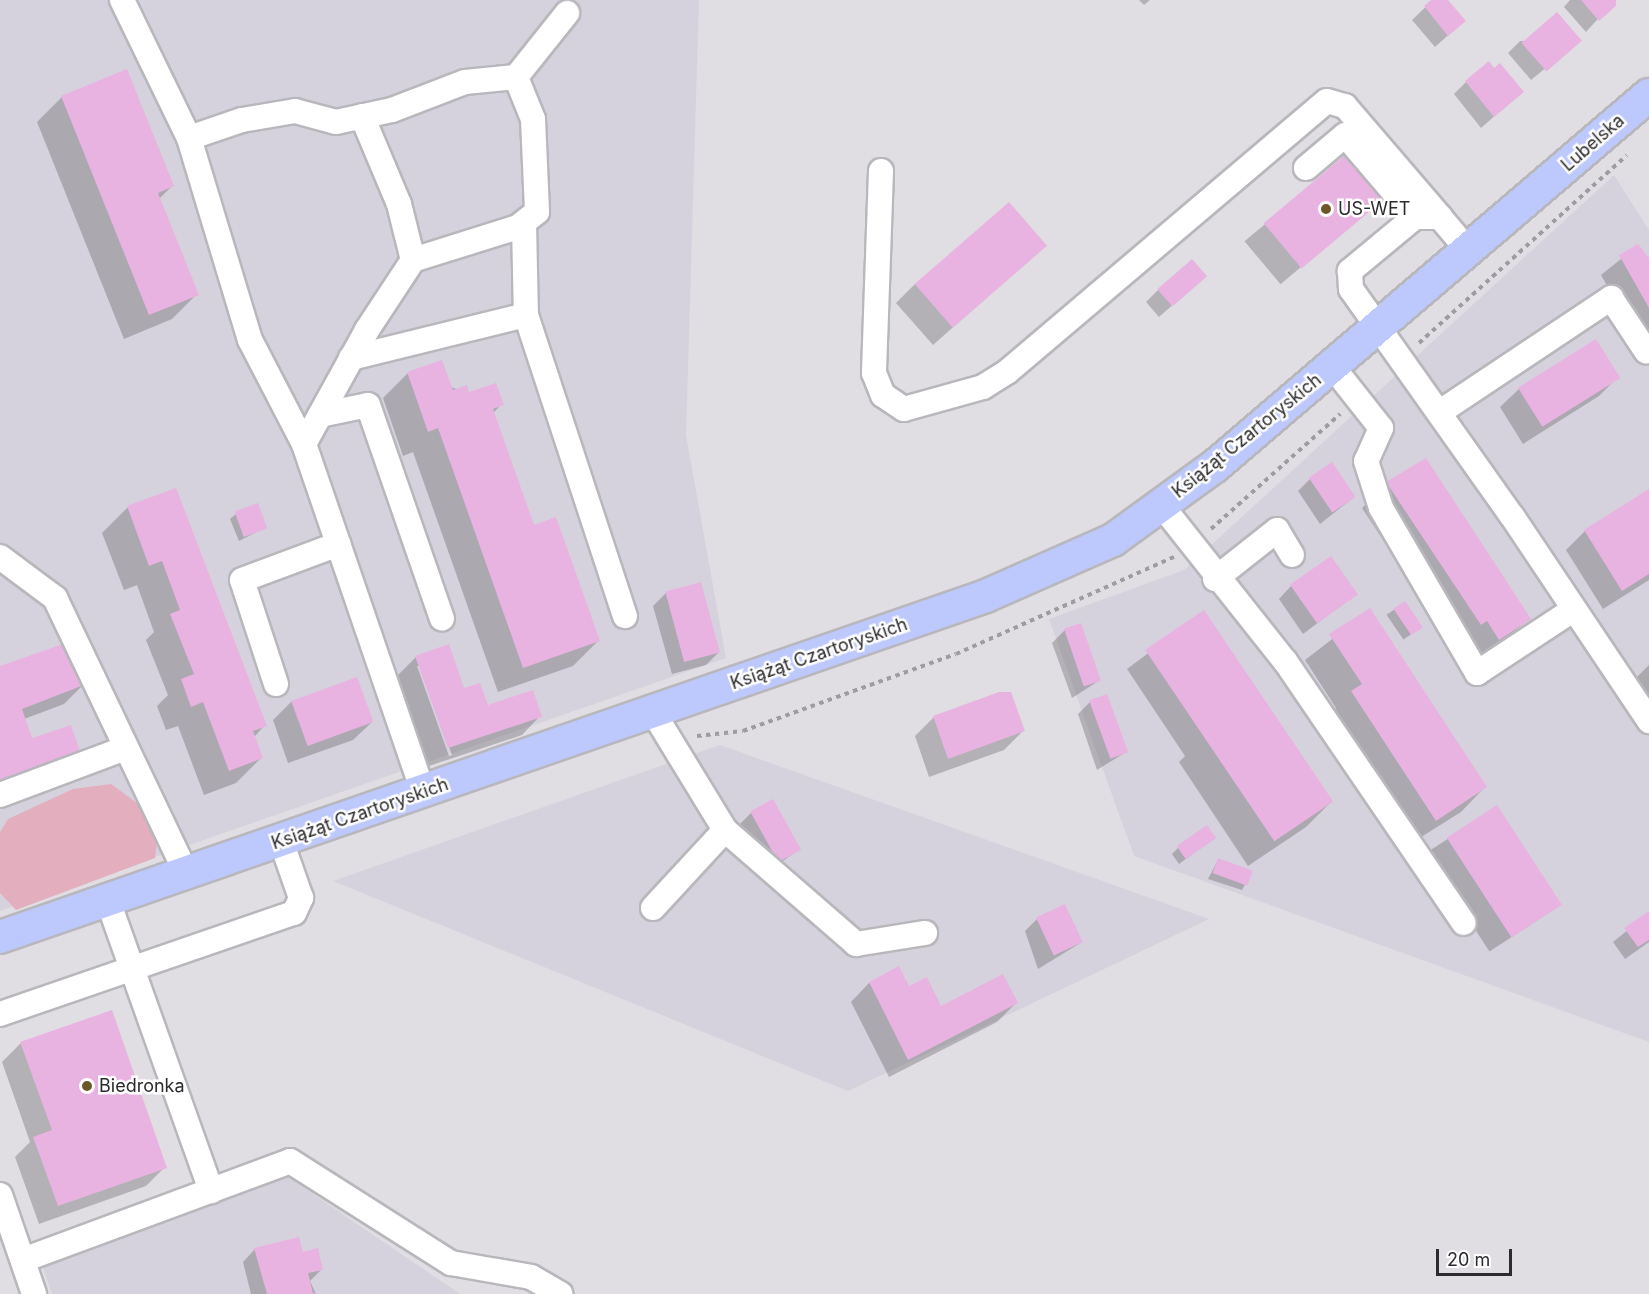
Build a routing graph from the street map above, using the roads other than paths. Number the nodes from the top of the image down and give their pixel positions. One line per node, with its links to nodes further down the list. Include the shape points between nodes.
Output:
1 (122, 0): 6 (street)
2 (567, 13): 3 (street)
3 (516, 77): 5 (street, via 465,82); 12 (street, via 532,119 537,212)
4 (1649, 95): 9 (main road, Lubelska)
5 (362, 116): 6 (street, via 336,122 295,111 242,120); 14 (street, via 399,204)
6 (189, 138): 22 (street, via 250,340)
7 (1306, 168): 10 (street, via 1345,135)
8 (881, 171): 11 (street, via 874,373 883,395 904,409 916,410 1001,376 1327,101 1345,106)
9 (1537, 191): 13 (main road, Książąt Czartoryskich)
10 (1415, 217): 11 (street); 16 (street, via 1350,271 1351,289)
11 (1440, 217): 13 (street)
12 (524, 223): 14 (street); 15 (street)
13 (1467, 249): 16 (main road, Książąt Czartoryskich)
14 (413, 260): 18 (street)
15 (526, 315): 18 (street); 29 (street)
16 (1380, 326): 19 (main road, Książąt Czartoryskich); 20 (street)
17 (1646, 351): 20 (street, via 1611,298)
18 (351, 358): 21 (street)
19 (1332, 366): 23 (main road, Książąt Czartoryskich); 28 (street, via 1381,428 1366,461 1382,508 1477,673)
20 (1440, 412): 28 (street)
21 (320, 415): 22 (street); 30 (street, via 368,405)
22 (304, 444): 24 (street)
23 (1162, 506): 27 (street); 32 (main road, Książąt Czartoryskich, via 1113,540 1051,570)
24 (339, 544): 31 (street, via 242,580); 35 (street)
25 (1292, 555): 27 (street, via 1277,530)
26 (0, 557): 34 (street, via 55,598)
27 (1215, 579): 42 (street, via 1284,661)
28 (1574, 609): 33 (street)
29 (625, 616)
30 (442, 619)
31 (276, 684)
32 (653, 712): 35 (main road, Książąt Czartoryskich); 37 (street)
33 (1649, 722)
34 (123, 749): 36 (street); 39 (street)
35 (423, 792): 38 (main road, Książąt Czartoryskich)
36 (0, 795)
37 (725, 830): 41 (street); 43 (street, via 856,944)
38 (281, 841): 39 (main road, Książąt Czartoryskich); 45 (street, via 301,898 294,913)
39 (187, 875): 40 (main road, Książąt Czartoryskich)
40 (108, 901): 44 (main road, Książąt Czartoryskich); 45 (street)
41 (653, 908)
42 (1464, 923)
43 (925, 933)
44 (0, 937)
45 (136, 968): 46 (street); 47 (street)
46 (0, 1014)
47 (211, 1191): 49 (street); 51 (street, via 291,1161 451,1263 531,1277)
48 (1, 1200): 49 (street)
49 (23, 1260): 50 (street)
50 (34, 1294)
51 (561, 1294)

